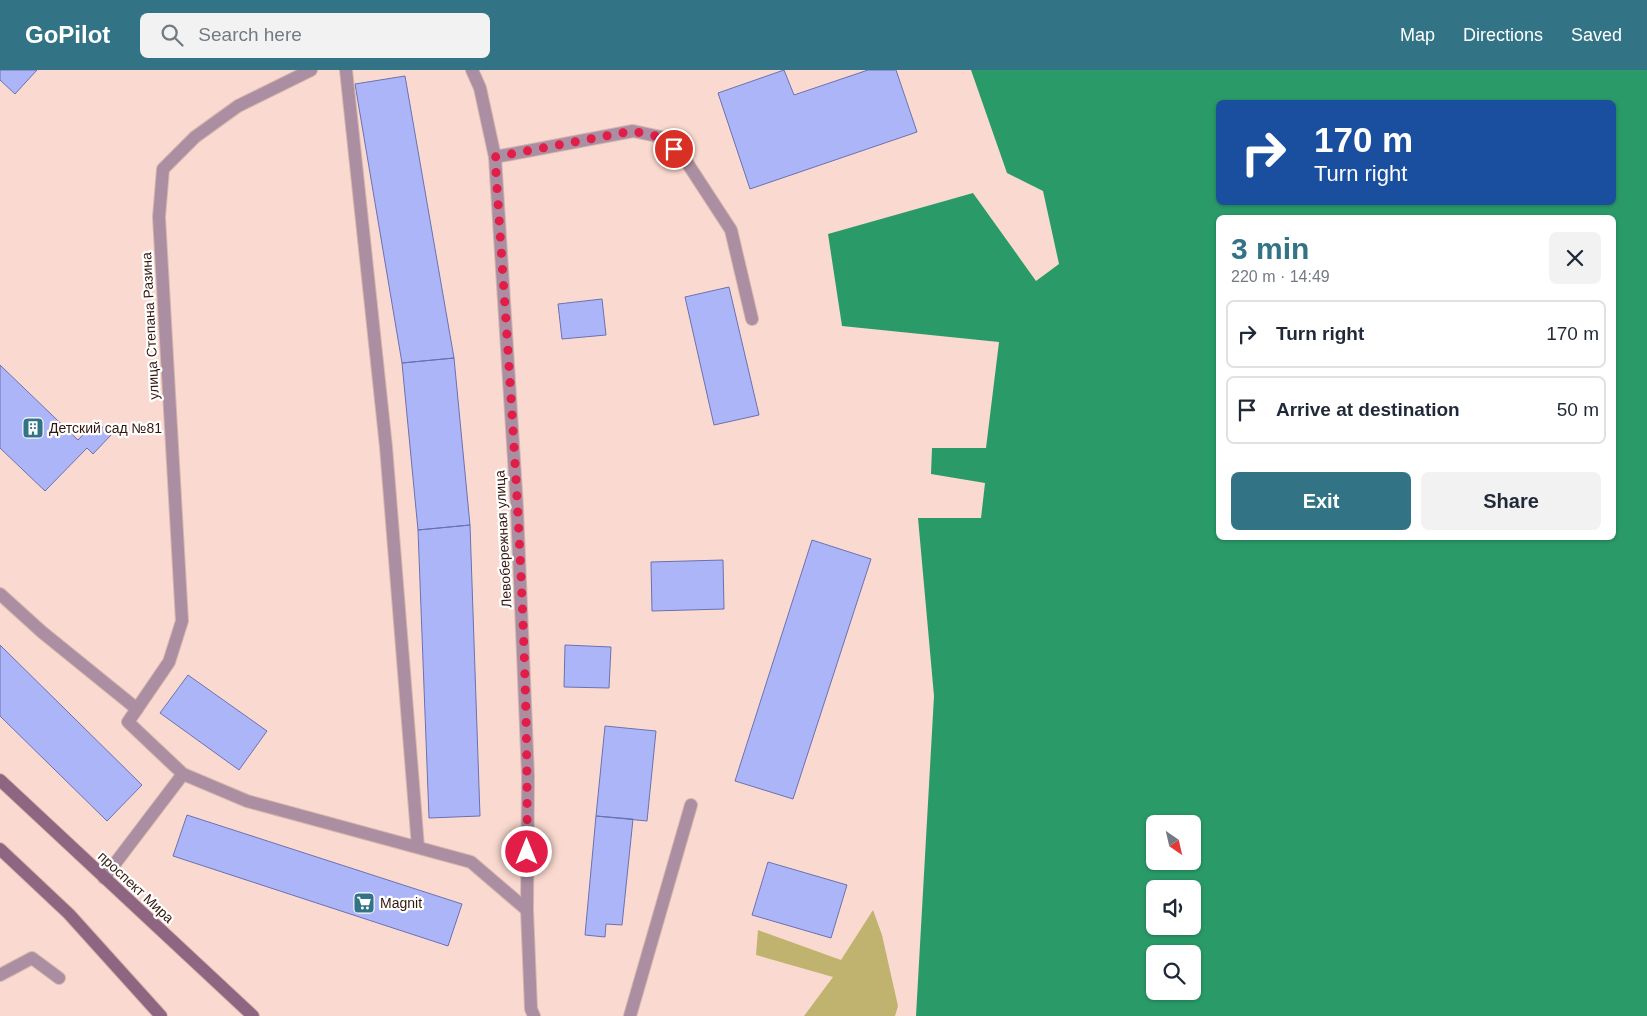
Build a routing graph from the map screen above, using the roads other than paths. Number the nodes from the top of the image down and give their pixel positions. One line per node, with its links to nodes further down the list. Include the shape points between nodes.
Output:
1 (311, 70): 7 (street, улица Степана Разина, via 238,106 195,137 163,169 159,217 182,621 169,662)
2 (346, 70): 11 (street, via 386,447)
3 (472, 70): 4 (street, Левобережная улица, via 480,88)
4 (495, 157): 5 (street, via 632,131 661,137 686,161 731,230); 14 (street, Левобережная улица, via 517,508 528,776)
5 (752, 319)
6 (0, 594): 7 (street)
7 (137, 709): 8 (street, улица Степана Разина, via 128,722)
8 (184, 774): 11 (street, via 247,801); 13 (street)
9 (0, 780): 13 (main road, проспект Мира)
10 (691, 805): 20 (street)
11 (418, 847): 14 (street, via 471,862)
12 (0, 849): 18 (main road, via 69,914)
13 (104, 878): 19 (main road, проспект Мира)
14 (527, 910): 17 (street, Левобережная улица)
15 (0, 975): 16 (street, via 32,958)
16 (59, 978)
17 (531, 1014)
18 (162, 1016)
19 (253, 1016)
20 (630, 1016)

